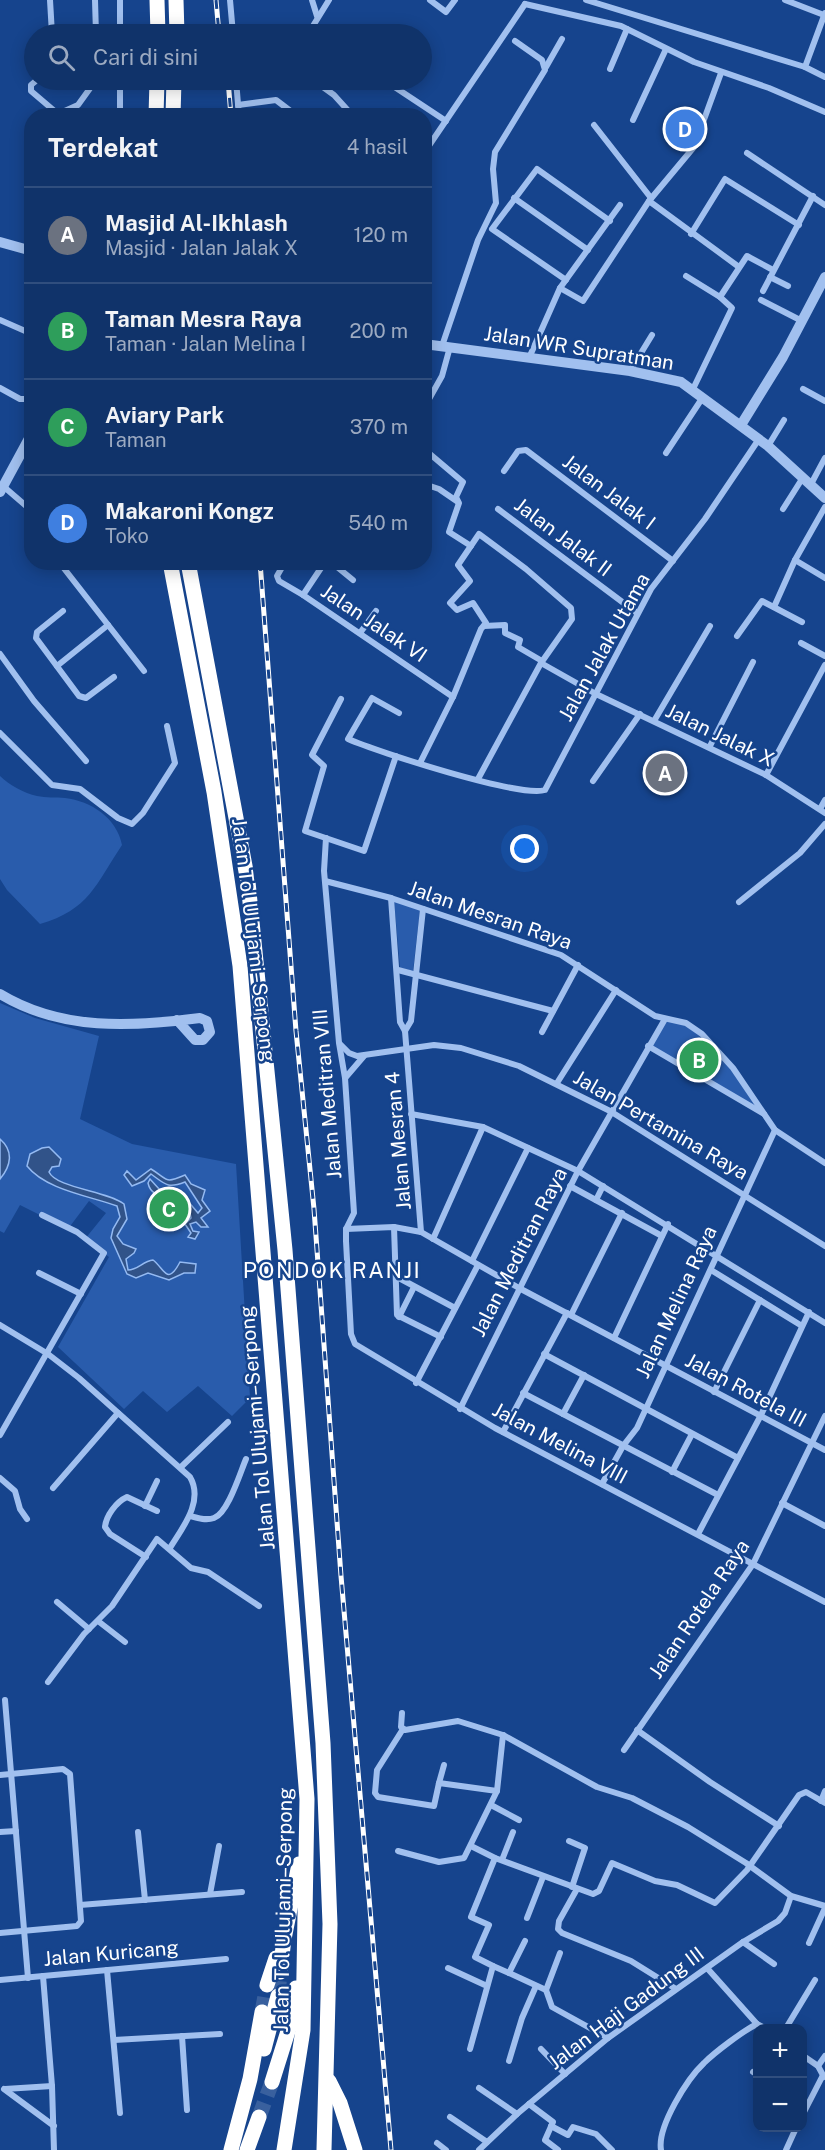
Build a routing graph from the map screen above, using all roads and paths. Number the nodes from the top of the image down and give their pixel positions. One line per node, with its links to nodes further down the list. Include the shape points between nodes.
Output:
1 (50, 0): 16 (street)
2 (95, 0): 17 (street)
3 (120, 0): 18 (street)
4 (156, 0): 19 (highway)
5 (230, 0): 21 (street)
6 (312, 0): 15 (street)
7 (329, 0): 15 (street)
8 (430, 0): 9 (street, via 446,12)
9 (455, 0)
10 (586, 0): 28 (street)
11 (784, 0): 14 (street)
12 (524, 2): 23 (street); 53 (street)
13 (178, 3): 20 (highway)
14 (825, 14): 28 (street)
15 (317, 16): 22 (street)
16 (51, 24)
17 (96, 24)
18 (120, 24)
19 (157, 24)
20 (177, 24)
21 (232, 24)
22 (313, 24)
23 (627, 29): 26 (street); 29 (street)
24 (562, 39): 27 (street)
25 (515, 41): 27 (street)
26 (666, 49): 30 (street); 52 (street)
27 (546, 67): 83 (street, via 495,152 496,203 478,240)
28 (806, 67): 31 (street)
29 (609, 69)
30 (721, 73): 51 (street); 59 (street, via 694,147)
31 (825, 77)
32 (31, 90): 41 (street)
33 (89, 90): 42 (street)
34 (120, 90): 43 (street)
35 (157, 90): 44 (highway)
36 (174, 90): 45 (highway)
37 (237, 90): 40 (street)
38 (327, 90): 48 (street)
39 (399, 90): 49 (street)
40 (238, 105): 46 (street); 47 (street, via 276,100)
41 (51, 108)
42 (71, 108)
43 (120, 108)
44 (156, 108)
45 (173, 108)
46 (238, 108)
47 (286, 108)
48 (346, 108)
49 (426, 108)
50 (432, 112): 53 (street)
51 (825, 112)
52 (633, 120)
53 (446, 121): 55 (street)
54 (594, 125): 59 (street)
55 (432, 136)
56 (747, 153): 57 (street)
57 (813, 196): 60 (street); 63 (street)
58 (514, 198): 62 (street, via 537,169); 67 (street); 73 (street, via 492,229)
59 (650, 199): 64 (street); 73 (street, via 583,301)
60 (825, 205)
61 (620, 206): 62 (street)
62 (610, 220): 67 (street)
63 (799, 225): 64 (street, via 725,179); 69 (street)
64 (691, 234): 68 (street)
65 (0, 242): 66 (street)
66 (24, 249)
67 (588, 250): 73 (street)
68 (739, 267): 69 (street, via 749,255); 76 (street)
69 (773, 270): 71 (street)
70 (686, 276): 76 (street)
71 (770, 277): 74 (street); 75 (street)
72 (825, 277): 79 (street)
73 (563, 284): 84 (street)
74 (788, 286)
75 (763, 291)
76 (720, 297): 87 (street, via 732,311)
77 (761, 300): 79 (street)
78 (0, 320): 80 (street)
79 (802, 321): 94 (street)
80 (24, 330)
81 (652, 335): 85 (street)
82 (432, 345): 83 (street, Jalan WR Supratman)
83 (446, 347): 84 (street, Jalan WR Supratman); 89 (street, via 442,376)
84 (529, 358): 85 (street, Jalan WR Supratman)
85 (630, 371): 87 (street, Jalan WR Supratman, via 663,376)
86 (0, 388): 91 (street)
87 (693, 389): 90 (street, Jalan WR Supratman)
88 (803, 389): 92 (street)
89 (432, 394)
90 (703, 397): 94 (street, Jalan WR Supratman); 97 (street)
91 (24, 399)
92 (825, 401)
93 (784, 420): 95 (street, Jalan Jalak Utama)
94 (741, 425): 95 (street, Jalan WR Supratman)
95 (763, 443): 101 (street, Jalan WR Supratman); 112 (street, Jalan Jalak Utama)
96 (24, 448): 103 (street)
97 (666, 453)
98 (432, 456): 105 (street, via 463,482 456,497)
99 (825, 458): 101 (street)
100 (504, 471): 112 (street, Jalan Jalak I, via 518,451 526,450)
101 (804, 483): 104 (street, Jalan WR Supratman); 109 (street)
102 (432, 487): 105 (street)
103 (2, 489): 106 (street)
104 (825, 498)
105 (459, 503): 110 (street, via 449,532)
106 (24, 505)
107 (825, 507): 111 (street)
108 (498, 508): 125 (street, Jalan Jalak II)
109 (783, 509)
110 (471, 546): 128 (street, via 458,565 470,581 450,603 457,610 471,601 485,621); 135 (street, via 479,534 571,608 572,619)
111 (795, 560): 119 (street); 122 (street)
112 (672, 561): 125 (street, Jalan Jalak Utama)
113 (65, 570): 127 (street)
114 (172, 570): 281 (highway, Jalan Tol Ulujami–Serpong, via 214,792 240,966)
115 (190, 570): 346 (highway, Jalan Tol Ulujami–Serpong, via 248,882 282,1215 323,1743 330,1924)
116 (281, 570): 121 (street, Jalan Jalak VI, via 277,578)
117 (320, 570): 121 (street)
118 (341, 570): 120 (street)
119 (825, 578)
120 (353, 580)
121 (303, 595): 130 (street, Jalan Jalak VI)
122 (774, 607): 126 (street); 131 (street, via 760,602)
123 (63, 611): 138 (street, via 36,634)
124 (376, 611): 130 (street)
125 (637, 613): 141 (street, Jalan Jalak Utama)
126 (802, 622)
127 (108, 625): 138 (street); 139 (street)
128 (483, 626): 135 (street, Jalan Jalak X, via 505,625 505,633 520,640 518,647); 142 (street)
129 (710, 626): 146 (street)
130 (360, 633): 142 (street, Jalan Jalak VI)
131 (737, 636)
132 (801, 643): 134 (street)
133 (0, 654): 151 (street)
134 (825, 656)
135 (541, 662): 141 (street, Jalan Jalak X); 154 (street)
136 (753, 662): 149 (street)
137 (825, 665): 153 (street)
138 (57, 666): 140 (street, via 82,698)
139 (144, 670)
140 (114, 676)
141 (596, 694): 145 (street, Jalan Jalak X); 154 (street, Jalan Jalak Utama, via 548,787 539,792 517,790)
142 (453, 697): 152 (street)
143 (340, 699): 159 (street, via 312,755 324,766 305,830)
144 (399, 714): 150 (street, via 372,698 348,738)
145 (640, 714): 146 (street, Jalan Jalak X); 155 (street)
146 (654, 721): 149 (street, Jalan Jalak X)
147 (167, 726): 148 (street, via 175,763 132,824 80,789 52,784)
148 (0, 733)
149 (710, 746): 153 (street, Jalan Jalak X)
150 (396, 756): 152 (street); 159 (street, via 364,850)
151 (86, 762)
152 (420, 763): 154 (street)
153 (766, 775): 157 (street, Jalan Jalak X)
154 (478, 779)
155 (593, 780)
156 (825, 800): 157 (street)
157 (823, 811)
158 (825, 824): 162 (street, via 800,853)
159 (326, 838): 160 (street, Jalan Meditran VIII)
160 (325, 881): 161 (street, Jalan Mesran Raya); 176 (street, Jalan Meditran VIII)
161 (391, 898): 163 (street, Jalan Mesran Raya); 165 (street, Jalan Mesran 4)
162 (739, 902)
163 (423, 909): 164 (street, Jalan Mesran Raya, via 561,955); 166 (street)
164 (578, 965): 167 (street, Jalan Mesran Raya); 169 (street)
165 (398, 970): 166 (street); 173 (street, Jalan Mesran 4, via 400,1022)
166 (415, 975): 169 (street); 173 (street, via 411,1021)
167 (616, 990): 171 (street, Jalan Mesran Raya); 181 (street)
168 (0, 994): 172 (street, via 43,1014 74,1021 106,1025)
169 (553, 1011): 174 (street)
170 (196, 1019): 172 (street); 175 (street, via 190,1023); 175 (street, via 207,1021 210,1032 199,1041)
171 (664, 1019): 177 (street); 184 (street, Jalan Mesran Raya, via 686,1023 702,1034 733,1068)
172 (177, 1020): 175 (street)
173 (405, 1031): 178 (street, Jalan Mesran 4)
174 (542, 1032)
175 (189, 1035)
176 (339, 1043): 179 (street, via 349,1053); 180 (street, Jalan Meditran VIII)
177 (648, 1046): 182 (street); 184 (street)
178 (407, 1047): 179 (street, Jalan Pertamina Raya); 181 (street, Jalan Pertamina Raya, via 461,1047 492,1055); 183 (street, Jalan Mesran 4)
179 (364, 1055): 180 (street)
180 (345, 1078): 198 (street, Jalan Meditran VIII, via 354,1213)
181 (557, 1083): 182 (street, Jalan Pertamina Raya)
182 (610, 1111): 189 (street, Jalan Meditran Raya); 192 (street, Jalan Pertamina Raya)
183 (411, 1114): 185 (street); 199 (street, Jalan Mesran 4)
184 (766, 1115): 186 (street, Jalan Mesran Raya)
185 (483, 1127): 187 (street); 201 (street)
186 (775, 1130): 188 (street); 192 (street, Jalan Melina Raya)
187 (528, 1148): 189 (street); 204 (street)
188 (825, 1163)
189 (578, 1171): 190 (street, Jalan Meditran Raya); 191 (street)
190 (570, 1186): 193 (street); 210 (street, Jalan Meditran Raya)
191 (603, 1186): 193 (street); 196 (street)
192 (745, 1194): 202 (street, Jalan Pertamina Raya); 203 (street, Jalan Melina Raya)
193 (596, 1200): 194 (street)
194 (622, 1214): 200 (street); 215 (street)
195 (42, 1215): 211 (street, via 76,1232 104,1253)
196 (668, 1224): 200 (street); 203 (street)
197 (394, 1227): 198 (street); 199 (street); 208 (street)
198 (346, 1229): 222 (street, Jalan Meditran VIII, via 351,1334)
199 (422, 1232): 201 (street, Jalan Rotela III)
200 (662, 1236): 221 (street)
201 (433, 1239): 204 (street, Jalan Rotela III)
202 (825, 1246)
203 (717, 1255): 206 (street, Jalan Melina Raya); 214 (street)
204 (472, 1261): 205 (street, Jalan Rotela III)
205 (478, 1265): 210 (street, Jalan Rotela III); 213 (street)
206 (711, 1270): 212 (street); 225 (street, Jalan Melina Raya)
207 (39, 1273): 211 (street)
208 (397, 1277): 209 (street); 216 (street)
209 (414, 1287): 213 (street); 216 (street)
210 (519, 1288): 215 (street, Jalan Rotela III); 231 (street, Jalan Meditran Raya)
211 (81, 1294): 223 (street)
212 (760, 1300): 219 (street); 228 (street)
213 (455, 1308): 220 (street)
214 (809, 1312): 217 (street); 219 (street)
215 (569, 1314): 221 (street, Jalan Rotela III); 224 (street)
216 (399, 1317): 220 (street)
217 (825, 1323)
218 (0, 1325): 223 (street)
219 (802, 1326): 234 (street)
220 (441, 1337): 227 (street)
221 (614, 1338): 225 (street, Jalan Rotela III)
222 (355, 1344): 227 (street, Jalan Melina VIII)
223 (48, 1354): 232 (street); 239 (street)
224 (544, 1354): 226 (street); 229 (street)
225 (665, 1366): 228 (street, Jalan Rotela III); 230 (street, Jalan Melina Raya)
226 (584, 1375): 230 (street); 233 (street)
227 (416, 1383): 231 (street, Jalan Melina VIII)
228 (714, 1392): 234 (street, Jalan Rotela III)
229 (523, 1393): 233 (street); 237 (street)
230 (644, 1408): 238 (street); 241 (street, Jalan Melina Raya, via 637,1428)
231 (460, 1409): 237 (street, Jalan Melina VIII)
232 (118, 1413): 245 (street); 250 (street)
233 (563, 1414): 241 (street)
234 (761, 1415): 240 (street, Jalan Rotela III); 243 (street)
235 (825, 1416): 240 (street, Jalan Rotela Raya)
236 (228, 1422): 245 (street)
237 (502, 1432): 249 (street, Jalan Melina VIII)
238 (692, 1434): 243 (street); 246 (street)
239 (0, 1435)
240 (812, 1443): 242 (street, Jalan Rotela III); 252 (street, Jalan Rotela Raya)
241 (623, 1446): 246 (street); 249 (street, Jalan Melina Raya)
242 (825, 1450)
243 (738, 1458): 251 (street)
244 (246, 1459): 255 (street, via 219,1515 208,1520)
245 (181, 1467): 255 (street, via 195,1485)
246 (672, 1472): 251 (street)
247 (0, 1478): 256 (street, via 15,1491)
248 (157, 1481): 253 (street)
249 (602, 1484): 258 (street, Jalan Melina VIII)
250 (53, 1488)
251 (718, 1495): 258 (street)
252 (782, 1503): 257 (street); 261 (street, Jalan Rotela Raya)
253 (145, 1506): 254 (street); 260 (street, via 127,1497 105,1527)
254 (157, 1511)
255 (190, 1516): 259 (street)
256 (27, 1519)
257 (825, 1526)
258 (698, 1534): 261 (street, Jalan Melina VIII)
259 (170, 1548): 260 (street, via 157,1539); 264 (street, via 191,1568 208,1572)
260 (146, 1557): 265 (street)
261 (753, 1564): 263 (street, Jalan Melina VIII); 272 (street, Jalan Rotela Raya)
262 (57, 1602): 266 (street)
263 (825, 1602)
264 (259, 1606)
265 (98, 1621): 266 (street); 267 (street)
266 (89, 1629): 268 (street)
267 (125, 1642)
268 (48, 1682)
269 (5, 1700): 276 (street)
270 (402, 1713): 271 (street)
271 (403, 1729): 273 (street, via 458,1721); 278 (street, via 377,1770 375,1793 378,1797 434,1806)
272 (636, 1730): 274 (street, Jalan Rotela Raya); 285 (street)
273 (503, 1735): 279 (street); 296 (street, via 597,1786 632,1798 688,1827)
274 (624, 1750)
275 (444, 1765): 278 (street)
276 (10, 1774): 277 (street); 286 (street); 303 (street, via 63,1769 70,1774)
277 (0, 1775)
278 (439, 1783): 279 (street)
279 (497, 1791): 283 (street)
280 (825, 1791): 282 (street)
281 (307, 1798): 295 (highway); 366 (highway, Jalan Tol Ulujami–Serpong, via 303,2030)
282 (823, 1802): 285 (street, via 802,1792)
283 (491, 1805): 284 (street); 292 (street)
284 (519, 1820)
285 (779, 1826): 296 (street)
286 (16, 1831): 287 (street); 306 (street)
287 (0, 1832)
288 (138, 1832): 302 (street)
289 (513, 1832): 294 (street)
290 (569, 1841): 298 (street, via 585,1848)
291 (219, 1846): 300 (street)
292 (471, 1846): 293 (street, via 459,1861 421,1859); 294 (street)
293 (398, 1851)
294 (499, 1859): 297 (street); 315 (street, via 471,1917 489,1925 475,1957)
295 (299, 1865): 308 (highway); 347 (highway, via 295,1996 290,2028)
296 (750, 1865): 298 (street, via 715,1903 677,1885 655,1881 612,1863 597,1894); 301 (street)
297 (543, 1877): 298 (street); 305 (street)
298 (574, 1888): 327 (street, via 559,1921 562,1933 631,1960)
299 (242, 1892): 300 (street)
300 (210, 1894): 302 (street)
301 (791, 1896): 304 (street); 310 (street, Jalan Haji Gadung III, via 778,1921)
302 (145, 1900): 303 (street)
303 (80, 1905): 306 (street, via 81,1921 77,1926)
304 (825, 1907): 311 (street)
305 (527, 1918)
306 (24, 1931): 307 (street); 322 (street)
307 (0, 1933)
308 (284, 1939): 319 (highway); 345 (highway, via 266,2043)
309 (525, 1941): 320 (street)
310 (743, 1942): 314 (street); 317 (street, Jalan Haji Gadung III)
311 (809, 1943)
312 (560, 1953): 328 (street)
313 (226, 1959): 318 (street, Jalan Kuricang)
314 (774, 1964)
315 (493, 1966): 320 (street); 325 (street)
316 (448, 1968): 325 (street)
317 (707, 1968): 327 (street, Jalan Haji Gadung III); 330 (street)
318 (107, 1970): 321 (street, Jalan Kuricang); 336 (street)
319 (280, 1972)
320 (511, 1974): 326 (street)
321 (43, 1976): 322 (street, Jalan Kuricang); 348 (street)
322 (28, 1978): 323 (street, Jalan Kuricang)
323 (0, 1980)
324 (815, 1980): 331 (street)
325 (487, 1986): 337 (street)
326 (536, 1986): 328 (street); 341 (street)
327 (676, 1989): 335 (street, Jalan Haji Gadung III)
328 (546, 1990): 335 (street, via 552,2007)
329 (262, 2012): 345 (highway)
330 (757, 2024)
331 (788, 2024)
332 (753, 2027): 373 (street, via 694,2073 662,2131)
333 (220, 2034): 334 (street)
334 (182, 2036): 336 (street); 353 (street)
335 (608, 2038): 343 (street, Jalan Haji Gadung III)
336 (114, 2040): 354 (street)
337 (470, 2049)
338 (541, 2049): 343 (street)
339 (825, 2056): 342 (street)
340 (807, 2058): 342 (street)
341 (509, 2061)
342 (818, 2066): 344 (street)
343 (565, 2074): 352 (street, Jalan Haji Gadung III)
344 (824, 2077): 351 (street)
345 (250, 2079): 364 (highway)
346 (327, 2079): 367 (highway, Jalan Tol Ulujami–Serpong); 368 (highway, via 340,2103)
347 (272, 2082)
348 (52, 2086): 350 (street); 358 (street)
349 (479, 2088): 355 (street)
350 (2, 2089): 358 (street)
351 (807, 2102)
352 (530, 2104): 355 (street, Jalan Haji Gadung III); 359 (street, via 552,2120)
353 (187, 2110)
354 (120, 2114)
355 (517, 2114): 361 (street, Jalan Haji Gadung III)
356 (260, 2117): 365 (highway)
357 (450, 2117): 361 (street)
358 (54, 2126): 363 (street)
359 (551, 2126): 371 (street, via 545,2140); 372 (street, via 568,2135 573,2127 596,2134)
360 (794, 2132): 374 (street)
361 (487, 2142): 370 (street, Jalan Haji Gadung III)
362 (437, 2143): 369 (street)
363 (54, 2150)
364 (231, 2150)
365 (247, 2150)
366 (284, 2150)
367 (324, 2150)
368 (355, 2150)
369 (446, 2150)
370 (479, 2150)
371 (558, 2150)
372 (612, 2150)
373 (661, 2150)
374 (786, 2150)

